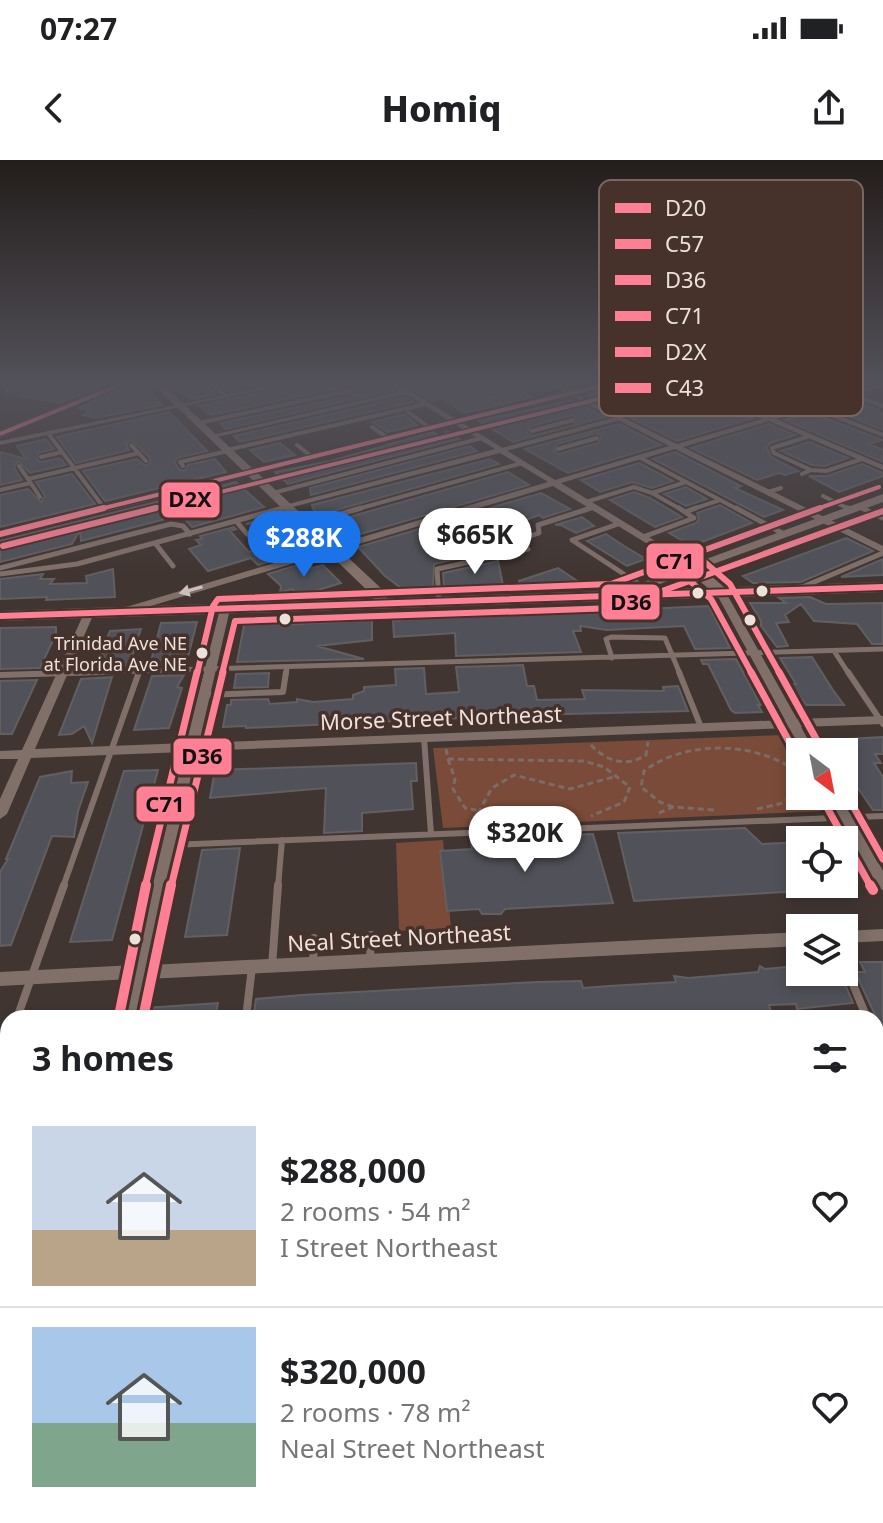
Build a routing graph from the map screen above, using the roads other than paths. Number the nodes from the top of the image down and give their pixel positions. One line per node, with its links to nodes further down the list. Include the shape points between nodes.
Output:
1 (59, 448): 18 (lane)
2 (134, 448): 19 (lane)
3 (225, 448): 16 (street)
4 (238, 448): 16 (lane)
5 (300, 448): 21 (lane)
6 (350, 448): 21 (main road)
7 (445, 448): 39 (lane)
8 (498, 448): 17 (street)
9 (511, 448): 17 (lane)
10 (563, 448): 15 (lane)
11 (671, 448): 22 (street)
12 (679, 448): 38 (street)
13 (773, 448): 30 (lane, via 774,453)
14 (836, 448): 23 (street)
15 (558, 449)
16 (228, 450): 27 (lane, via 180,462); 31 (street)
17 (502, 450): 25 (street); 46 (street)
18 (62, 452): 20 (lane); 28 (lane)
19 (139, 453): 24 (lane); 28 (lane)
20 (41, 457)
21 (312, 457): 31 (main road)
22 (639, 457): 34 (street); 35 (lane)
23 (862, 459): 29 (street); 30 (lane, via 826,471)
24 (146, 461)
25 (522, 463): 34 (street); 55 (lane)
26 (19, 466): 33 (lane)
27 (183, 466)
28 (74, 468): 33 (lane); 48 (lane)
29 (883, 468)
30 (811, 470): 32 (lane)
31 (251, 472): 39 (street); 48 (main road)
32 (802, 474)
33 (29, 481): 37 (lane); 42 (lane)
34 (554, 482): 45 (street); 62 (street)
35 (686, 482): 40 (lane); 44 (lane)
36 (781, 488): 38 (lane)
37 (0, 490)
38 (768, 492): 52 (street)
39 (273, 493): 46 (street)
40 (652, 493): 45 (lane, via 634,487); 50 (lane)
41 (823, 496): 49 (lane)
42 (40, 497)
43 (883, 498): 49 (street)
44 (720, 500): 50 (lane); 59 (lane)
45 (586, 502): 47 (street)
46 (288, 507): 53 (lane); 55 (street)
47 (595, 507): 54 (street); 72 (lane, via 538,525 539,533 516,541 528,549 437,569)
48 (104, 508): 56 (main road)
49 (855, 508): 51 (lane); 52 (street)
50 (685, 512): 60 (lane, via 694,518)
51 (883, 518)
52 (824, 520): 59 (street); 63 (street)
53 (236, 521): 57 (lane); 58 (lane)
54 (621, 523): 60 (street); 67 (lane, via 572,540)
55 (306, 524): 62 (street)
56 (0, 534)
57 (190, 534): 61 (lane); 66 (lane, via 171,524)
58 (247, 534)
59 (784, 534): 65 (street)
60 (643, 537): 65 (street)
61 (155, 543): 64 (lane); 66 (lane, via 77,564)
62 (332, 548): 73 (street); 75 (street, one-way to 75)
63 (883, 552): 69 (lane)
64 (173, 566)
65 (693, 568): 67 (street); 70 (street)
66 (0, 571)
67 (642, 586): 71 (street)
68 (883, 587): 69 (main road)
69 (795, 590): 70 (main road)
70 (720, 591): 71 (main road); 80 (street)
71 (613, 596): 72 (main road)
72 (439, 601): 73 (main road)
73 (382, 603): 74 (main road)
74 (225, 609): 75 (main road); 84 (street)
75 (120, 612): 76 (main road)
76 (89, 613): 77 (main road); 86 (street)
77 (0, 616)
78 (883, 649): 79 (lane)
79 (834, 651): 80 (lane); 89 (lane)
80 (754, 653): 81 (lane); 90 (street)
81 (671, 656): 82 (lane); 82 (lane, via 662,637 611,637 606,639); 91 (lane)
82 (612, 658): 83 (lane)
83 (287, 668): 84 (lane); 88 (lane, via 283,692)
84 (211, 670): 85 (lane); 88 (street)
85 (139, 671): 86 (lane); 95 (lane)
86 (62, 673): 87 (lane); 96 (street)
87 (0, 675)
88 (205, 695): 94 (street)
89 (882, 721): 90 (street, Morse Street Northeast)
90 (794, 724): 91 (street, Morse Street Northeast); 93 (street)
91 (701, 727): 92 (street, Morse Street Northeast)
92 (424, 738): 94 (street, Morse Street Northeast); 102 (lane)
93 (802, 738)
94 (192, 747): 95 (street, Morse Street Northeast); 104 (street)
95 (111, 750): 96 (street, Morse Street Northeast); 116 (lane)
96 (27, 754): 97 (street, Morse Street Northeast); 99 (street)
97 (0, 755)
98 (842, 810): 101 (street)
99 (0, 814)
100 (883, 816): 101 (lane)
101 (846, 817): 102 (lane); 105 (street)
102 (431, 834): 103 (lane)
103 (282, 840): 104 (lane); 113 (lane)
104 (169, 845): 115 (street)
105 (883, 884)
106 (371, 935): 111 (lane)
107 (883, 935): 108 (street)
108 (858, 936)
109 (314, 938): 112 (lane)
110 (786, 940): 111 (street, Neal Street Northeast)
111 (370, 961): 112 (street, Neal Street Northeast)
112 (313, 964): 113 (street, Neal Street Northeast)
113 (272, 966): 114 (street, Neal Street Northeast)
114 (252, 967): 115 (street, Neal Street Northeast); 121 (lane)
115 (142, 974): 116 (street, Neal Street Northeast); 120 (street)
116 (31, 977): 117 (street, Neal Street Northeast); 119 (lane)
117 (0, 979)
118 (854, 986): 122 (lane)
119 (20, 1010)
120 (133, 1010)
121 (247, 1010)
122 (864, 1010)

